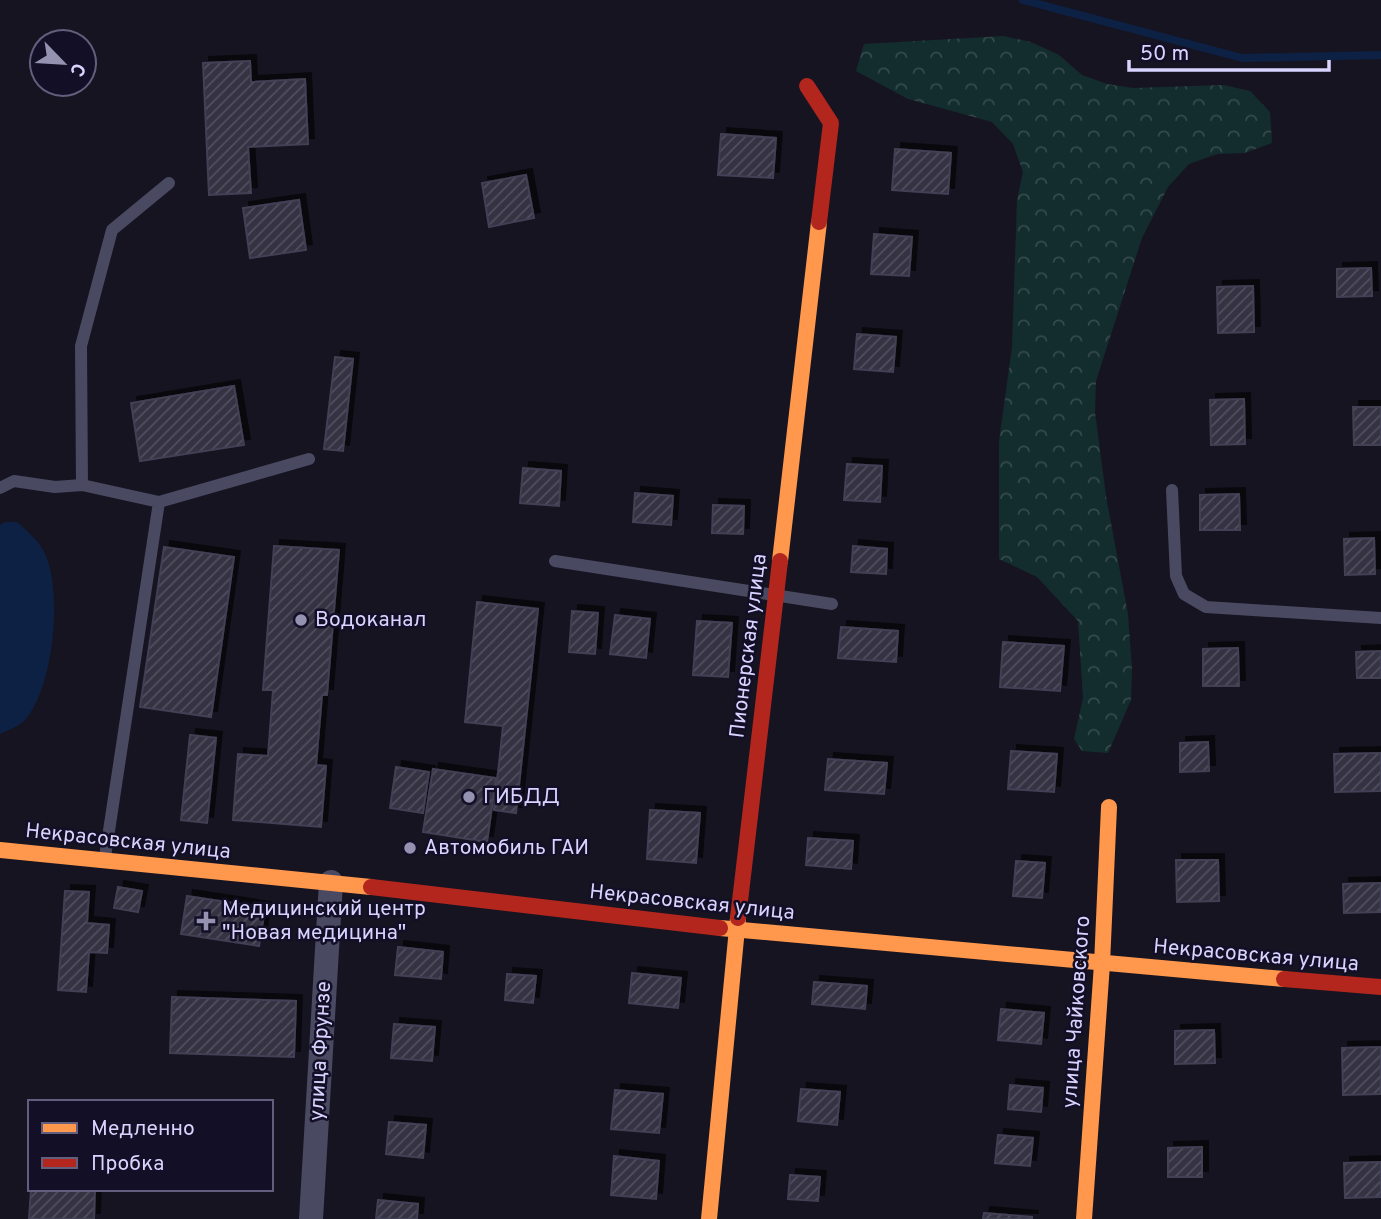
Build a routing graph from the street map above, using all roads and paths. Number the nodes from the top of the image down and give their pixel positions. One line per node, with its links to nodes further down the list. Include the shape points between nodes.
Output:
1 (807, 86): 9 (street, Пионерская улица, via 831,123)
2 (169, 183): 4 (lane, via 112,230 81,346)
3 (309, 459): 7 (lane)
4 (82, 485): 5 (lane, via 14,481); 7 (lane)
5 (0, 488)
6 (1172, 490): 11 (lane, via 1176,576 1184,594 1206,607)
7 (159, 502): 14 (lane)
8 (555, 561): 9 (lane)
9 (776, 596): 10 (lane); 16 (street, Пионерская улица)
10 (832, 604)
11 (1381, 618)
12 (1108, 807): 17 (street, улица Чайковского)
13 (0, 850): 14 (street, Некрасовская улица)
14 (104, 862): 15 (street, Некрасовская улица)
15 (331, 882): 16 (street, Некрасовская улица); 19 (street, улица Фрунзе)
16 (737, 930): 17 (street, Некрасовская улица); 20 (street, Пионерская улица)
17 (1102, 964): 18 (street, Некрасовская улица); 21 (street, улица Чайковского)
18 (1381, 987)
19 (312, 1219)
20 (709, 1219)
21 (1084, 1219)

